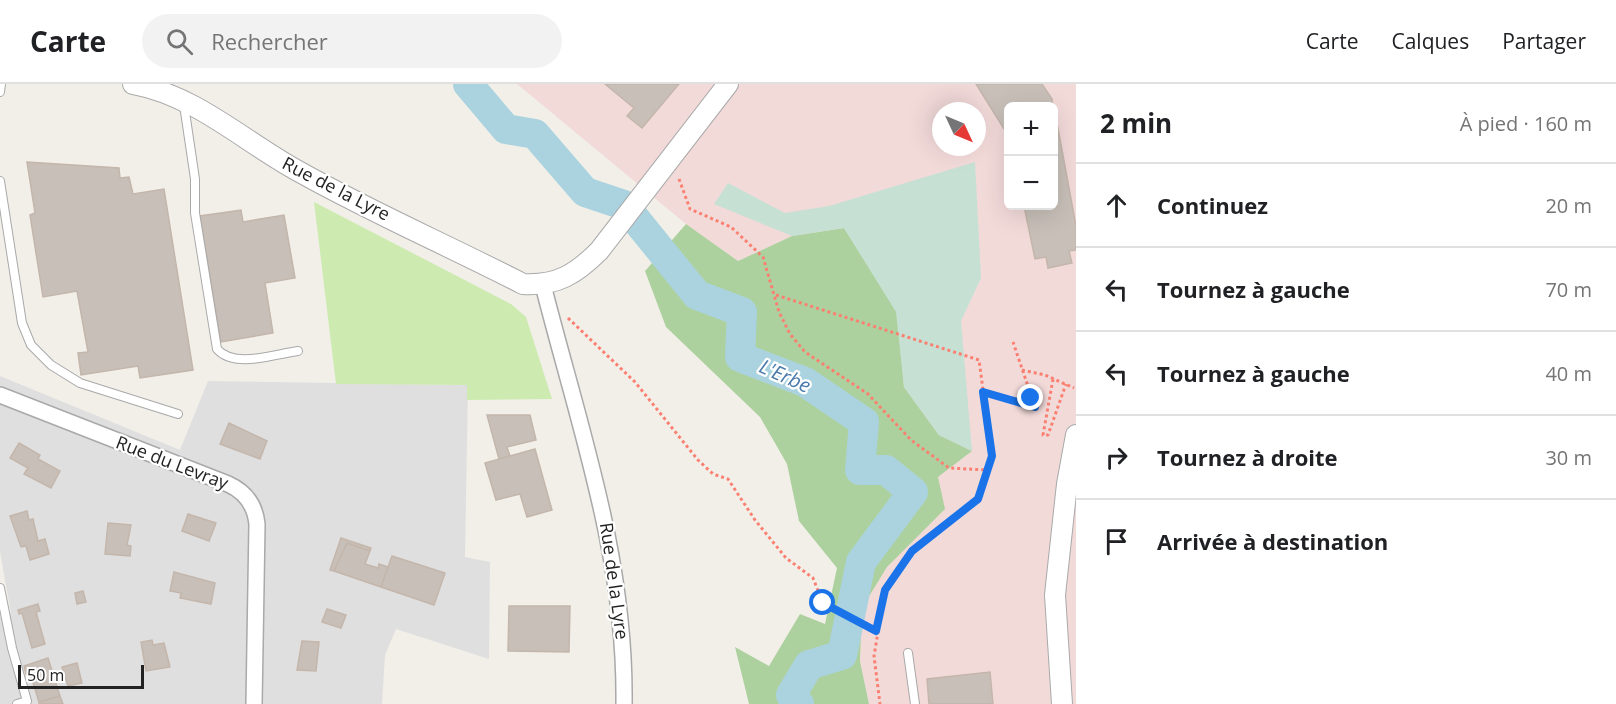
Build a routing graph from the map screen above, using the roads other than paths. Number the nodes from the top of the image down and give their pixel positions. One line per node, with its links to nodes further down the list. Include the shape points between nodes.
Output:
1 (1, 84): 4 (lane)
2 (133, 84): 5 (street, Rue de la Lyre)
3 (728, 84): 7 (street, via 582,268)
4 (0, 93)
5 (183, 100): 7 (street, Rue de la Lyre, via 299,172 523,284); 8 (lane, via 195,179 195,213 217,349 234,360)
6 (0, 181): 10 (lane, via 22,323 31,345 51,365 80,383)
7 (543, 285): 17 (street, Rue de la Lyre, via 604,511 615,569 624,657)
8 (298, 351)
9 (0, 395): 16 (street, Rue du Levray, via 228,484 244,494 256,524)
10 (177, 414)
11 (1076, 435): 14 (street, via 1055,594)
12 (0, 588): 15 (lane, via 27,701)
13 (908, 653): 18 (lane)
14 (1059, 654): 19 (street); 20 (street)
15 (17, 704)
16 (254, 704)
17 (624, 704)
18 (915, 704)
19 (1062, 704)
20 (1075, 704)

